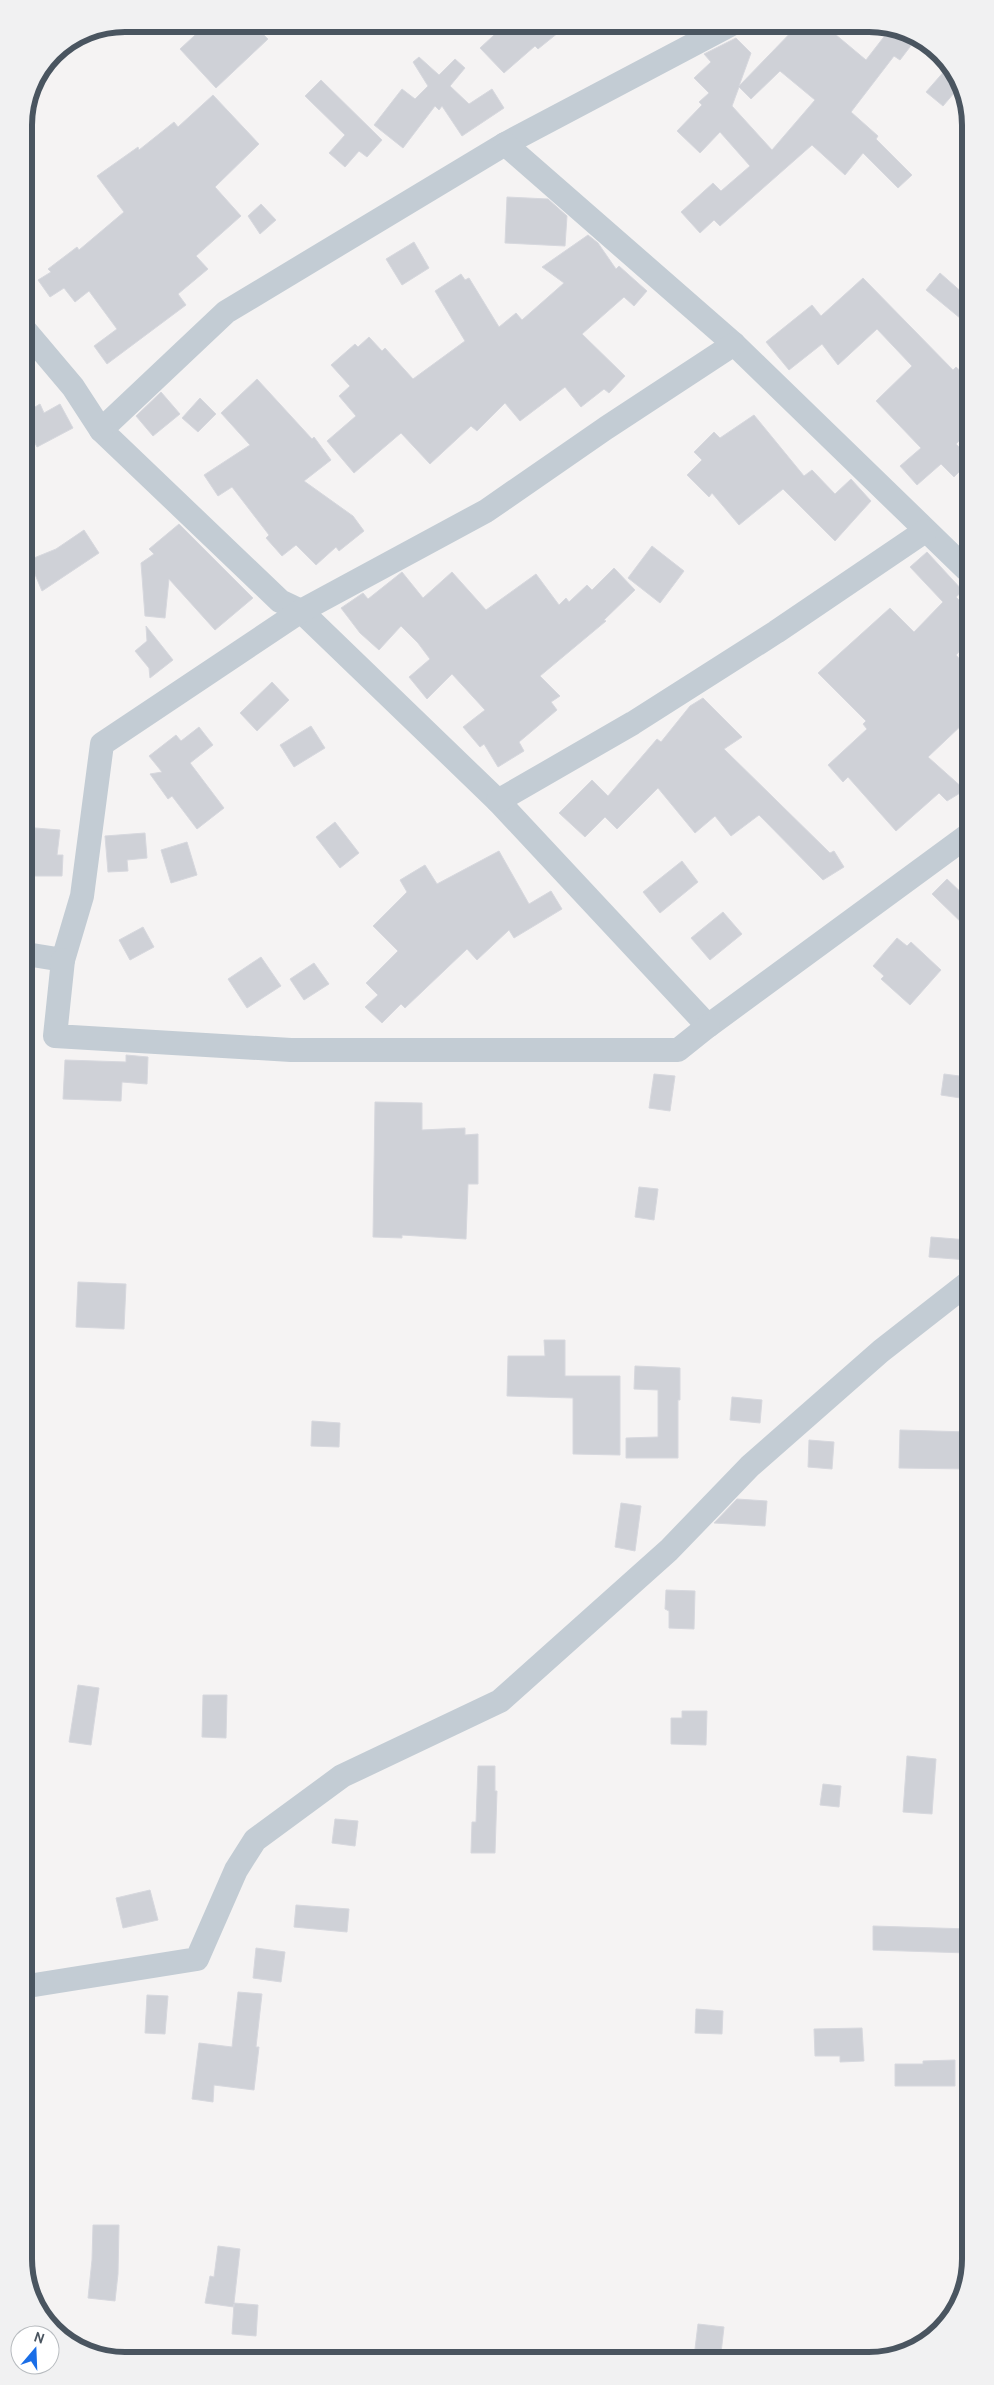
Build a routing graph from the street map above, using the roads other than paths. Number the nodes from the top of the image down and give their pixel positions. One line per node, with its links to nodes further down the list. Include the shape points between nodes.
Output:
1 (715, 33): 2 (street)
2 (505, 144): 4 (street); 5 (street, via 226,312)
3 (33, 339): 5 (street, via 74,387)
4 (734, 344): 6 (street); 8 (street, via 486,511)
5 (101, 430): 8 (street, via 280,601)
6 (925, 531): 7 (street); 9 (street, via 641,718)
7 (962, 565)
8 (301, 611): 9 (street); 12 (street, via 102,744 82,896)
9 (498, 801): 13 (street)
10 (962, 840): 13 (street)
11 (33, 955): 12 (street)
12 (63, 960): 13 (street, via 55,1036 291,1050 678,1050)
13 (708, 1026)
14 (962, 1288): 15 (street, via 881,1351 750,1466 669,1550 500,1701 342,1776 255,1840 236,1870 197,1959)
15 (32, 1985)

